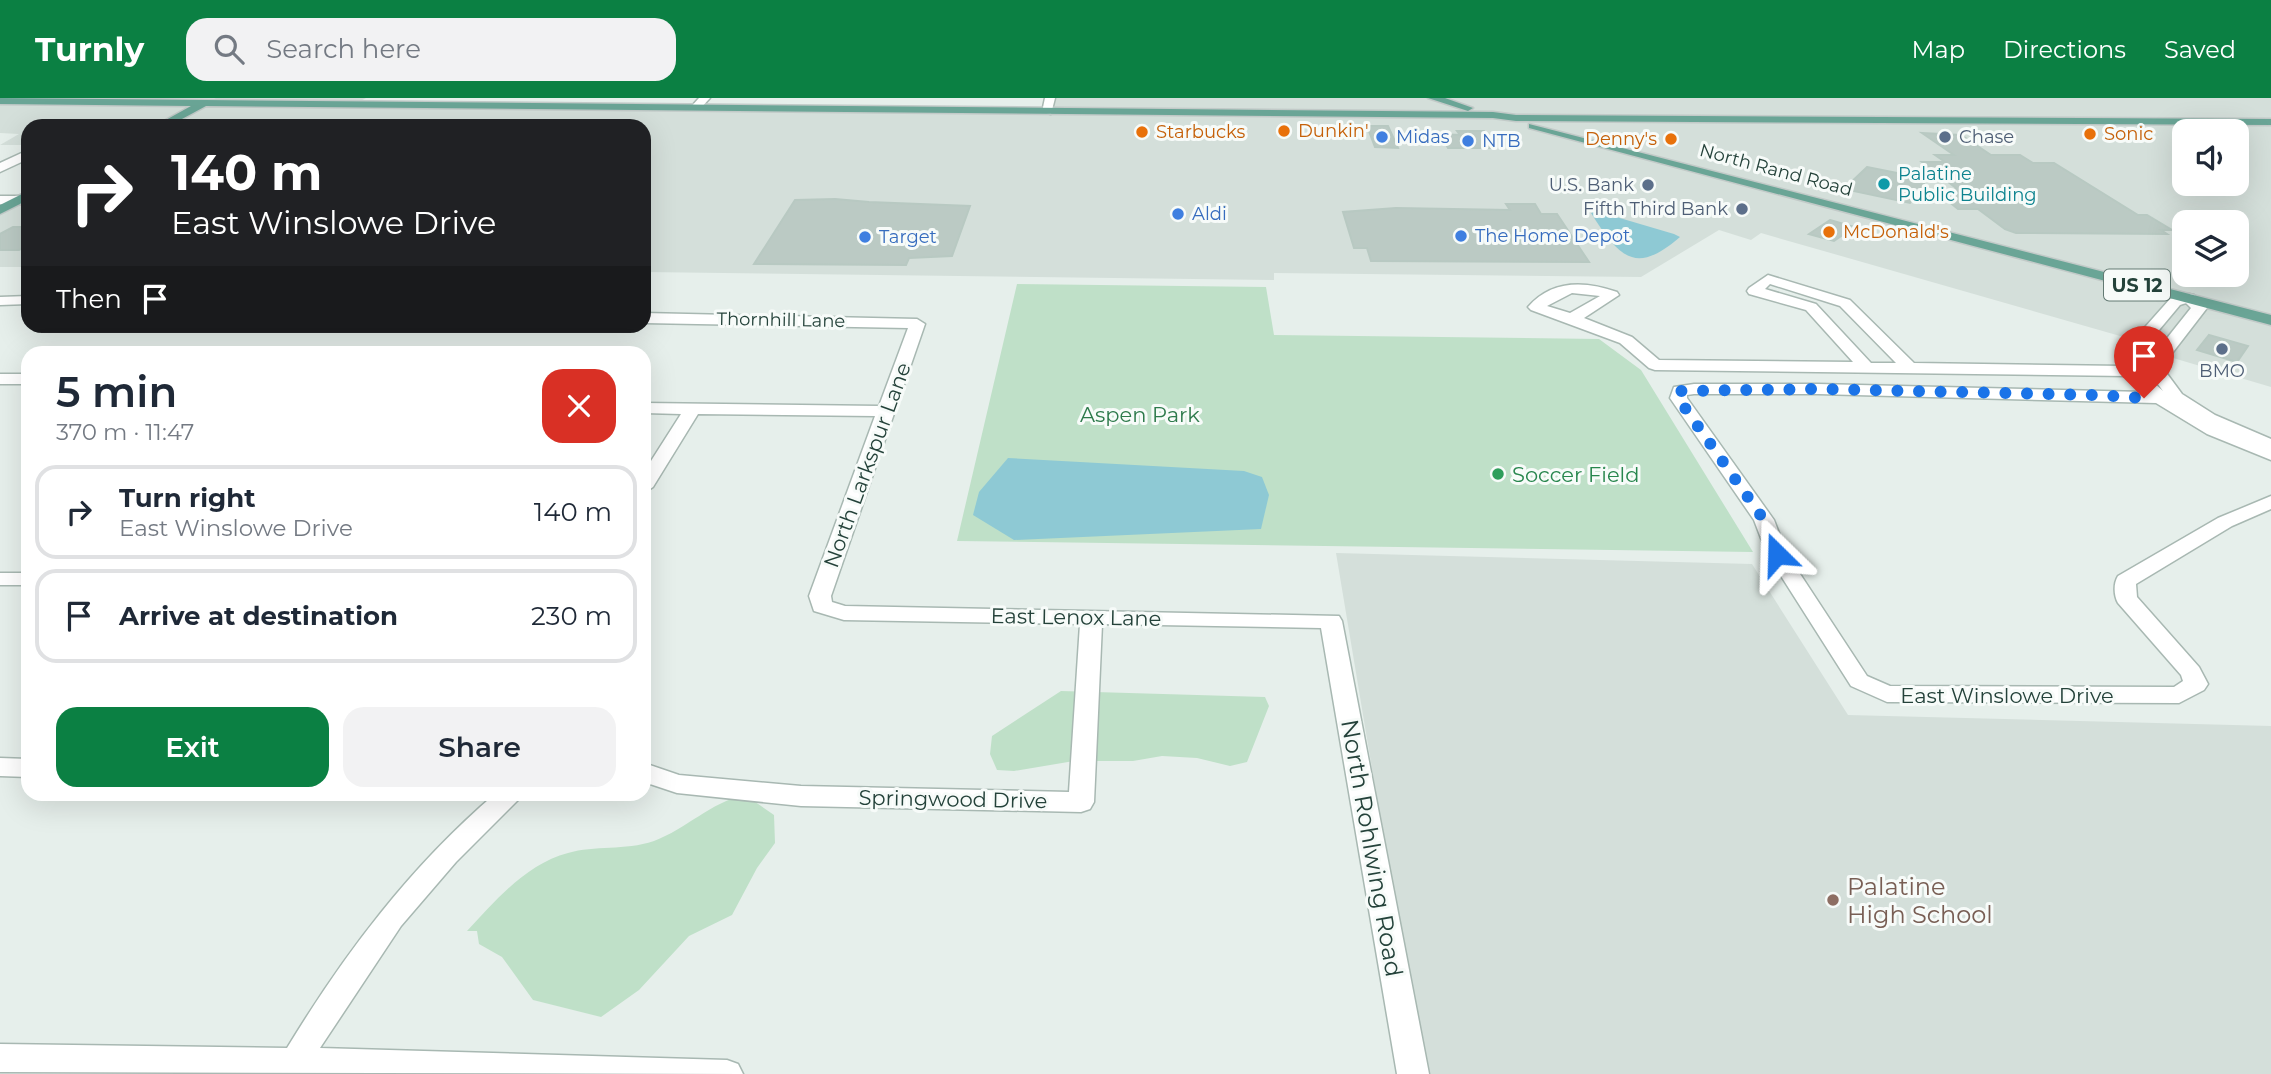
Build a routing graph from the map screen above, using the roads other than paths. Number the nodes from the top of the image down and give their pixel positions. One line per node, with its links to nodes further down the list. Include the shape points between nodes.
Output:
1 (705, 98): 7 (street)
2 (1050, 98): 8 (street)
3 (1428, 98): 9 (main road, via 1432,108)
4 (1433, 98): 10 (main road, North Rand Road / US 12)
5 (211, 100): 6 (main road); 7 (main road); 14 (main road)
6 (0, 101)
7 (695, 107): 8 (main road)
8 (1047, 111): 9 (main road)
9 (1397, 115): 10 (main road)
10 (1493, 115): 11 (main road, via 1510,110); 13 (main road); 17 (main road, North Rand Road / US 12)
11 (2161, 115): 12 (main road); 15 (main road)
12 (2271, 116)
13 (1562, 118): 15 (main road); 17 (main road, via 1547,124)
14 (175, 119)
15 (2137, 121): 16 (main road)
16 (2271, 122)
17 (1564, 134): 24 (main road, North Rand Road / US 12)
18 (21, 158): 19 (street)
19 (0, 168)
20 (21, 198): 21 (street)
21 (0, 200)
22 (21, 200): 23 (main road)
23 (0, 210)
24 (2189, 298): 29 (main road, North Rand Road / US 12); 33 (street, via 2175,302 2136,347); 34 (street, via 2199,308 2162,355)
25 (21, 300): 26 (street)
26 (0, 301)
27 (651, 318): 30 (street, Thornhill Lane)
28 (1572, 319): 28 (street, via 1612,295 1575,286 1536,307); 31 (street, via 1626,340 1655,365)
29 (2271, 320)
30 (917, 324): 40 (street, North Larkspur Lane)
31 (1867, 368): 32 (street); 32 (street, via 1811,307 1754,291 1768,279 1845,303)
32 (1911, 369): 33 (street)
33 (2130, 369): 34 (street); 37 (street)
34 (2157, 371): 37 (street)
35 (0, 379): 36 (street)
36 (21, 379)
37 (2167, 399): 41 (street); 42 (street, via 2193,420); 44 (street, East Winslowe Drive, via 1790,389 1695,389 1680,391 1678,398 1764,520 1777,554 1859,681 1887,694 2179,695 2196,684 2191,672 2126,598 2125,581 2225,522)
38 (651, 408): 39 (street)
39 (692, 409): 40 (street); 43 (street)
40 (887, 411): 47 (street, North Larkspur Lane, via 820,596)
41 (2271, 446)
42 (2271, 455)
43 (651, 476)
44 (2271, 502)
45 (0, 579): 46 (street)
46 (21, 579)
47 (822, 606): 48 (street, East Lenox Lane, via 844,613)
48 (1091, 617): 49 (street, East Lenox Lane); 52 (street, Springwood Drive, via 1081,802 801,796 677,784)
49 (1331, 621): 57 (street, North Rohlwing Road)
50 (0, 767): 51 (street)
51 (21, 768)
52 (651, 775)
53 (504, 801): 55 (street, via 401,903 362,954)
54 (0, 1058): 55 (street)
55 (295, 1062): 56 (street)
56 (727, 1074)
57 (1413, 1074)

